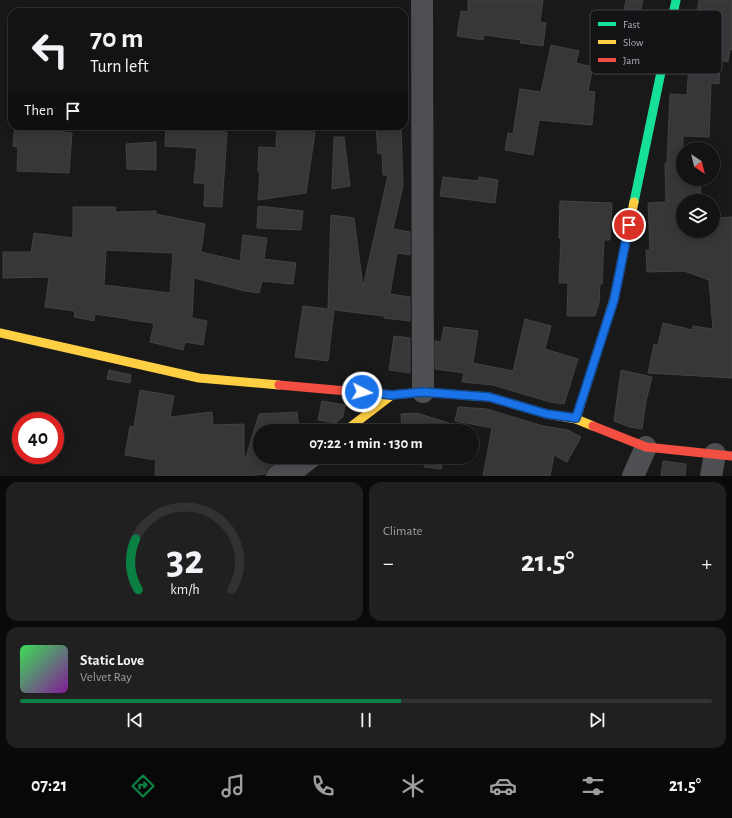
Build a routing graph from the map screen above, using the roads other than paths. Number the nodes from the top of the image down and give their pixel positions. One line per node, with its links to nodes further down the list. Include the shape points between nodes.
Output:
1 (422, 0): 6 (street)
2 (676, 0): 3 (street)
3 (674, 10)
4 (661, 74): 8 (street, via 614,300)
5 (0, 332): 7 (street, via 199,378)
6 (423, 392): 7 (street); 8 (street, via 489,397 547,414)
7 (392, 395): 9 (street)
8 (576, 418): 10 (street)
9 (354, 424)
10 (646, 447): 11 (street); 14 (street)
11 (723, 455): 15 (street)
12 (303, 467): 13 (street)
13 (277, 476)
14 (633, 476)
15 (711, 476)

